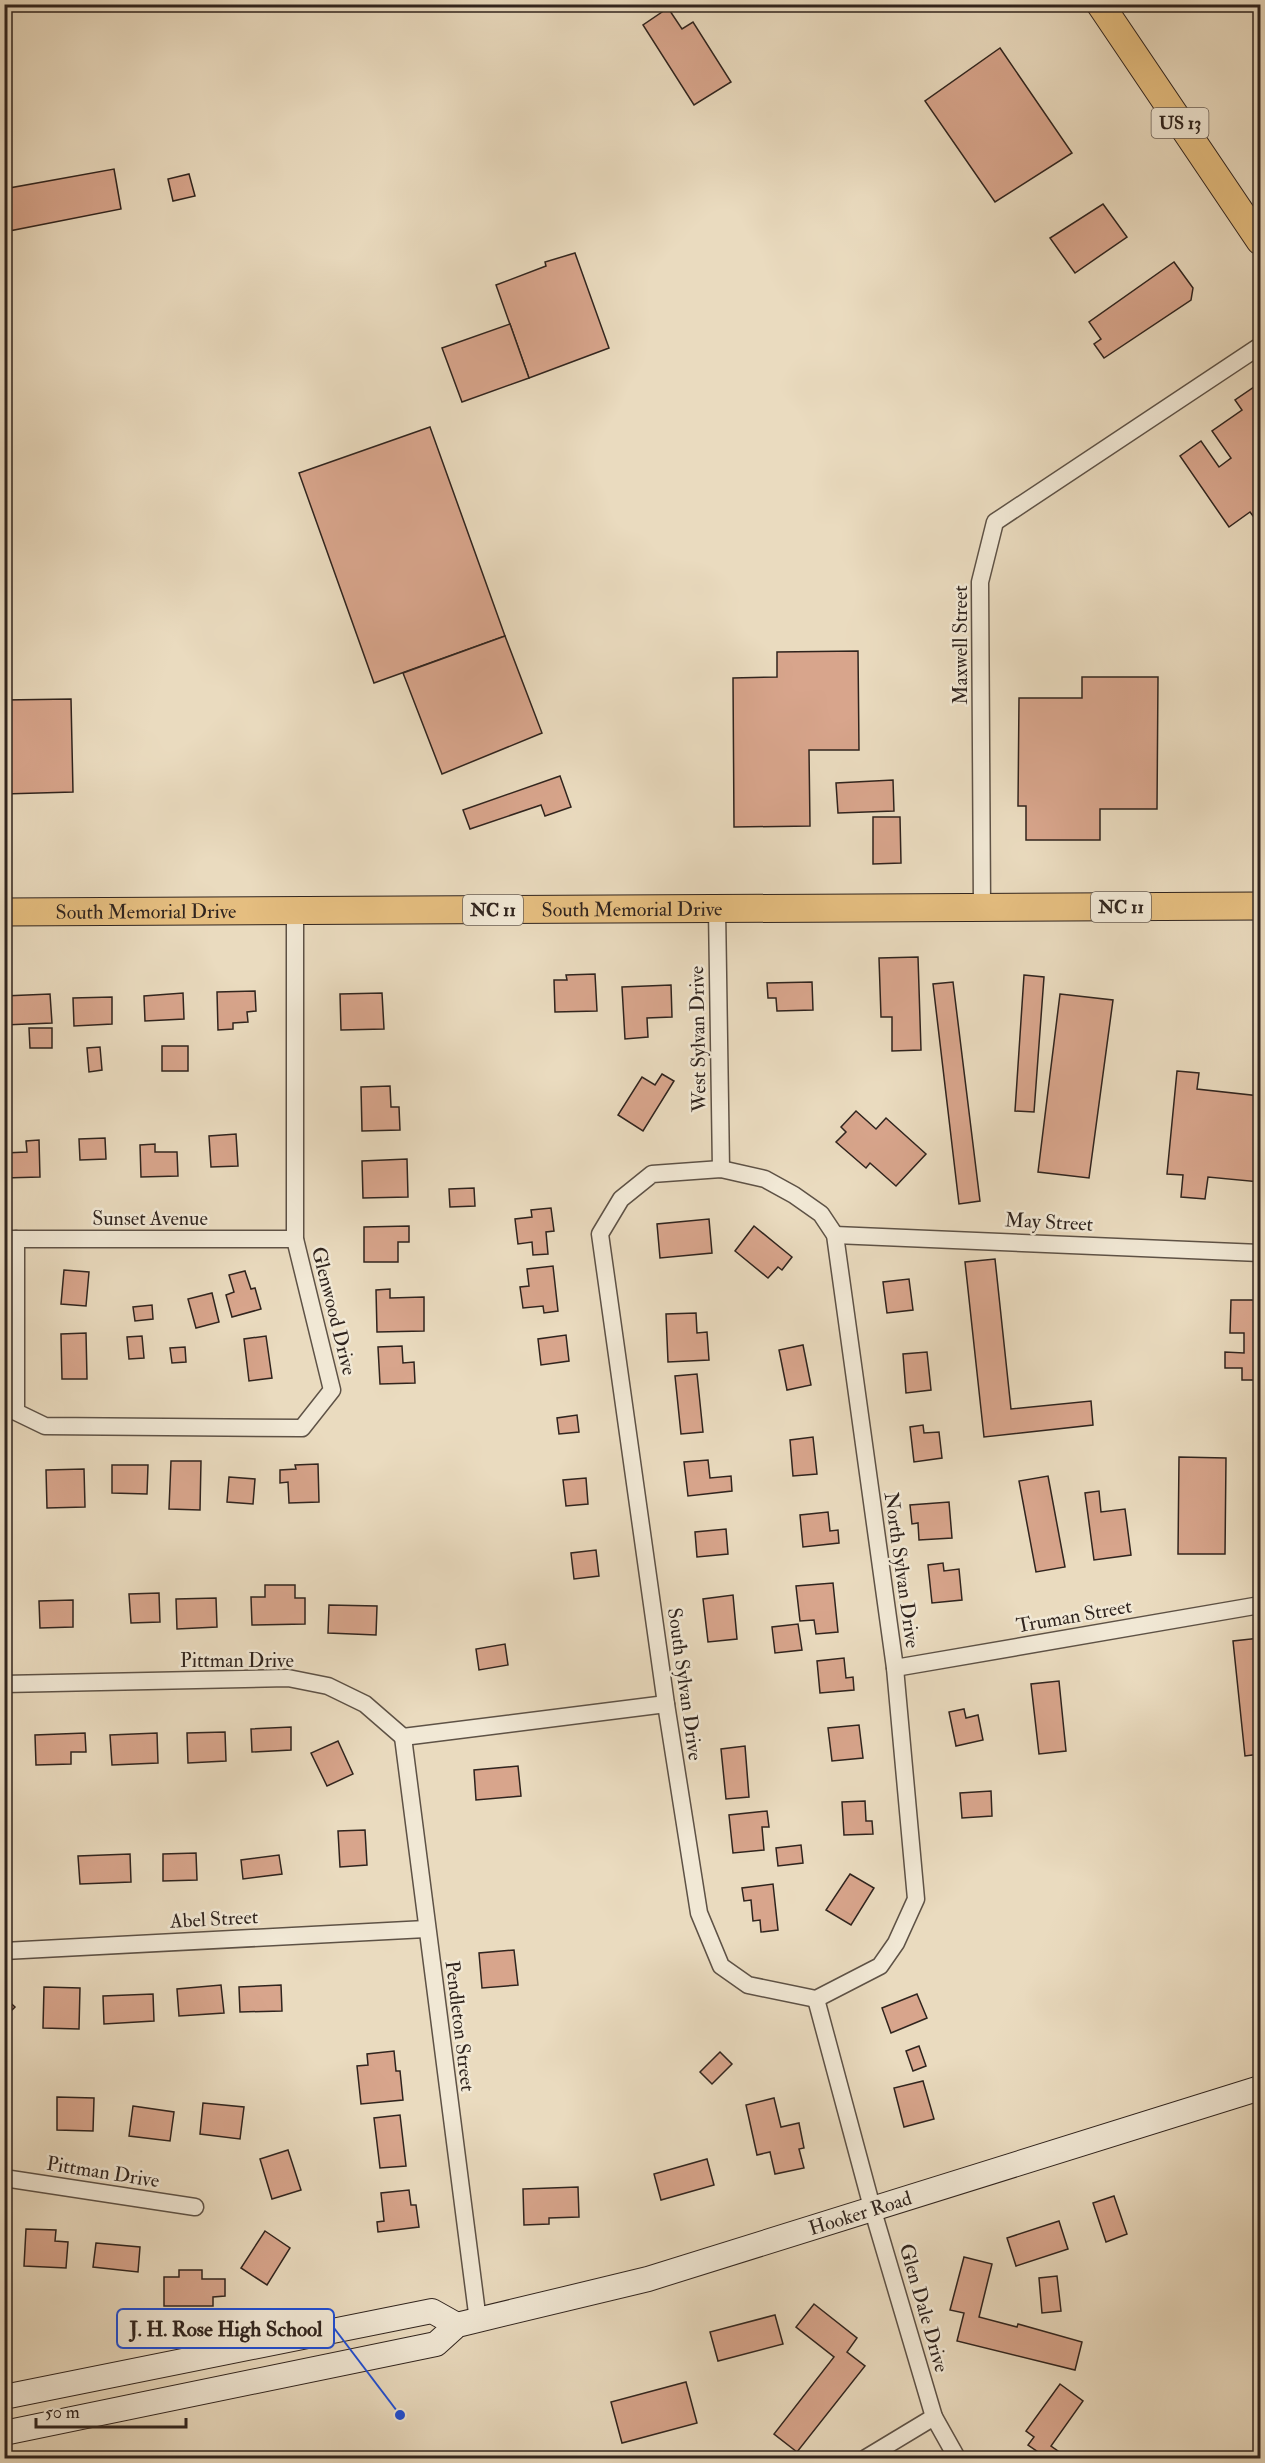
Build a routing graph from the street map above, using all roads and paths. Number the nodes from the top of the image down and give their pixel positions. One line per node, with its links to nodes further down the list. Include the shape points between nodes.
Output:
1 (1100, 4): 2 (main road, US 13)
2 (1260, 241)
3 (1260, 346): 5 (street, Maxwell Street, via 995,522 980,582)
4 (1260, 906): 5 (main road, South Memorial Drive / NC 11)
5 (982, 907): 6 (main road, South Memorial Drive / NC 11)
6 (717, 909): 7 (main road, South Memorial Drive / NC 11); 9 (street, West Sylvan Drive)
7 (295, 911): 8 (main road, South Memorial Drive / NC 11); 12 (street, Glenwood Drive)
8 (4, 912)
9 (721, 1169): 10 (street, North Sylvan Drive, via 765,1179 794,1195 822,1214); 17 (street, South Sylvan Drive, via 652,1174 621,1199 600,1234)
10 (835, 1235): 13 (street, May Street); 15 (street, North Sylvan Drive)
11 (10, 1239): 12 (street, Sunset Avenue); 12 (street, Glenwood Drive, via 16,1412 45,1426 302,1428 332,1390)
12 (295, 1239)
13 (1260, 1252)
14 (1260, 1605): 15 (street, Truman Street)
15 (895, 1668): 21 (street, North Sylvan Drive, via 916,1899 897,1943 880,1966)
16 (4, 1684): 18 (street, Pittman Drive, via 288,1678 328,1686 365,1704)
17 (666, 1704): 18 (street); 21 (street, South Sylvan Drive, via 699,1913 721,1966 748,1985)
18 (403, 1737): 19 (street, Pendleton Street)
19 (426, 1929): 20 (street, Abel Street); 26 (street, Pendleton Street)
20 (4, 1951)
21 (816, 1999): 25 (street)
22 (1260, 2088): 25 (main road, Hooker Road)
23 (4, 2178): 24 (street, Pittman Drive)
24 (195, 2207)
25 (873, 2211): 26 (main road, Hooker Road, via 648,2279); 28 (street, Glen Dale Drive)
26 (468, 2323): 27 (main road, via 432,2311); 29 (main road, Hooker Road, via 436,2344)
27 (4, 2397)
28 (934, 2418): 30 (street); 31 (street, Glen Dale Drive)
29 (4, 2433)
30 (866, 2458)
31 (957, 2458)

